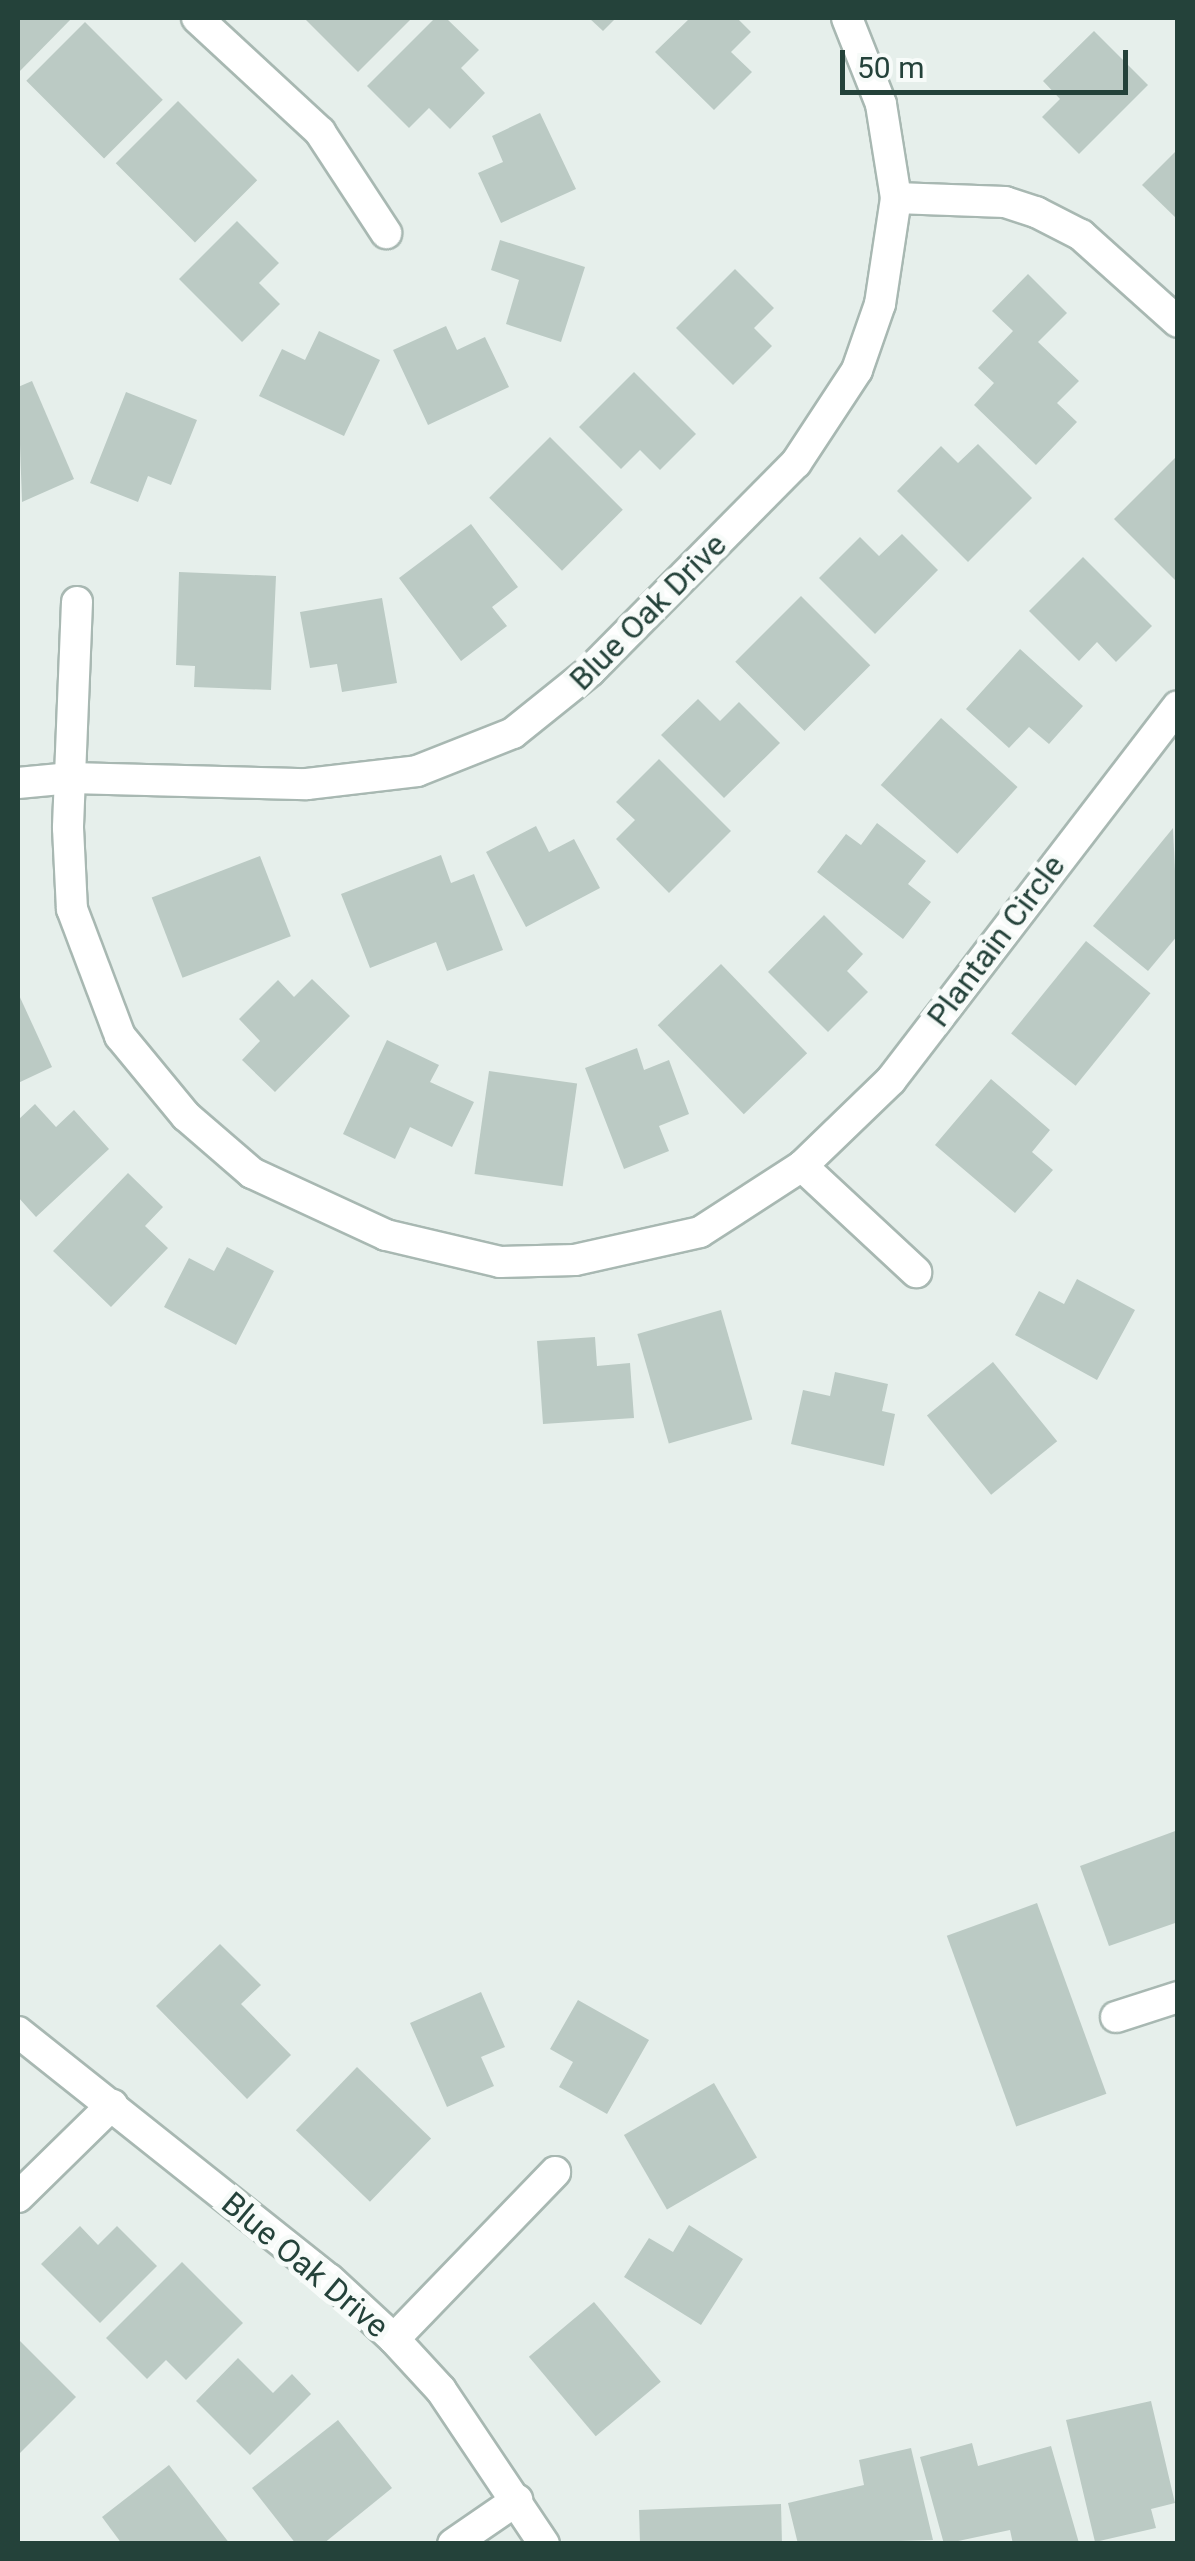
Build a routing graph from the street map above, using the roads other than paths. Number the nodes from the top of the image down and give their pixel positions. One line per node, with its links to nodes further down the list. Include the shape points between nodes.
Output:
1 (196, 18): 4 (street, via 320,132)
2 (846, 18): 3 (street, Blue Oak Drive, via 881,104)
3 (896, 198): 5 (street, via 1004,202 1036,212 1080,234); 8 (street, Blue Oak Drive, via 872,330 825,425 762,501 590,671 528,722 474,753 360,781)
4 (386, 233)
5 (1178, 322)
6 (77, 602): 8 (street, Plantain Circle)
7 (1178, 706): 10 (street, Plantain Circle, via 903,1064)
8 (71, 778): 9 (street, Blue Oak Drive); 10 (street, Plantain Circle, via 72,909 120,1036 186,1116 252,1173 386,1235 500,1262 575,1260 700,1232)
9 (18, 784)
10 (802, 1166): 11 (street)
11 (916, 1272)
12 (1178, 1997): 13 (street)
13 (1116, 2017)
14 (18, 2032): 15 (street, Blue Oak Drive)
15 (112, 2105): 17 (street); 18 (street, Blue Oak Drive)
16 (555, 2172): 18 (street)
17 (18, 2198)
18 (394, 2340): 19 (street, Blue Oak Drive, via 441,2390)
19 (518, 2500): 20 (street); 21 (street, Blue Oak Drive)
20 (453, 2544)
21 (544, 2544)

